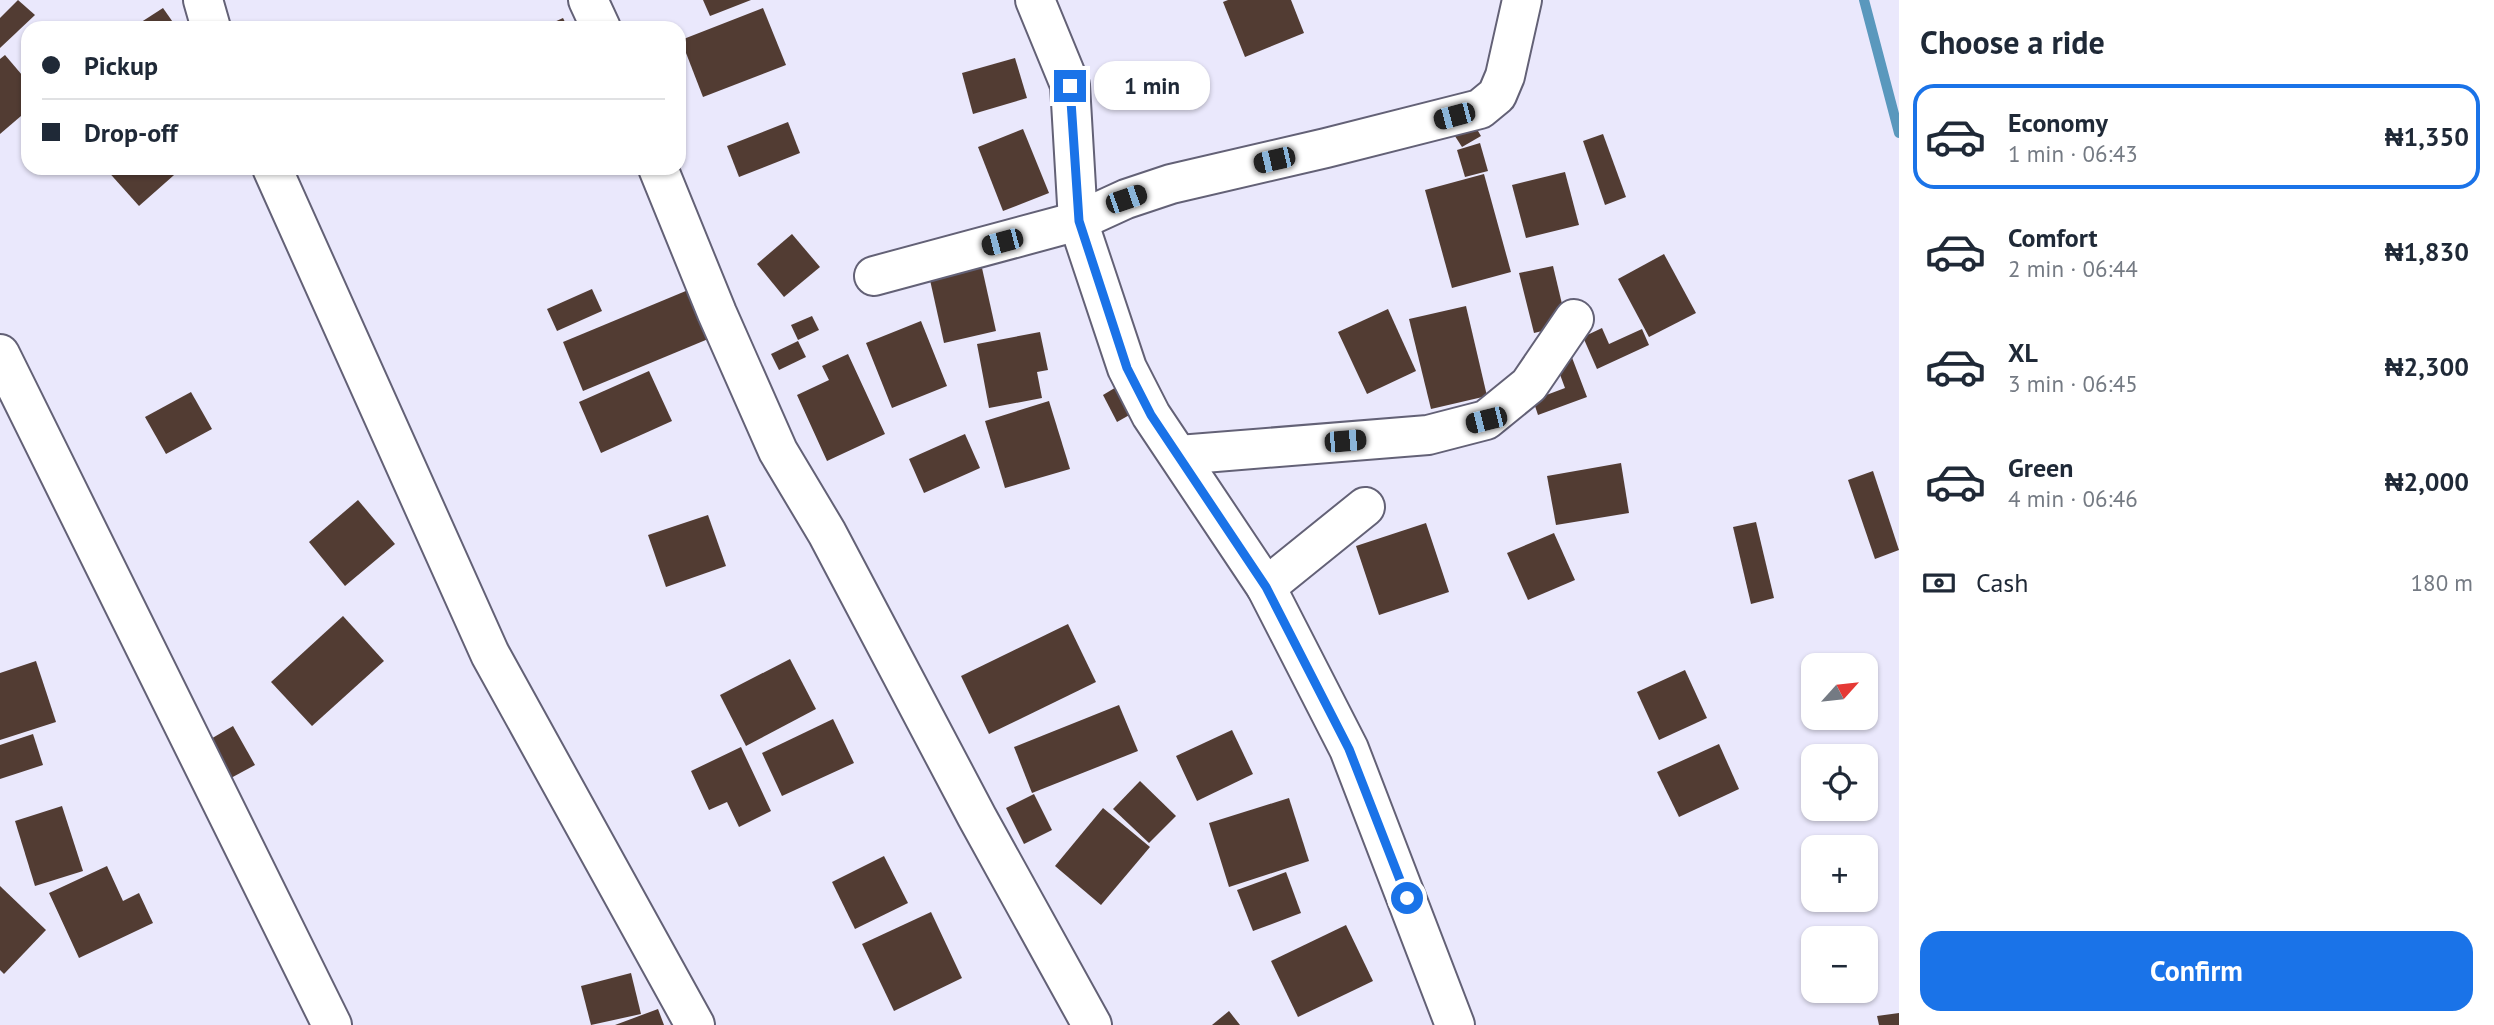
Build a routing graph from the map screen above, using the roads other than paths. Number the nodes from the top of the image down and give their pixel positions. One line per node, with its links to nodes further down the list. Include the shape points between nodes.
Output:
1 (203, 0): 5 (street)
2 (588, 0): 6 (street)
3 (1035, 0): 9 (street, via 1070,86)
4 (1522, 0): 9 (street, via 1505,76 1497,95 1479,109 1171,184)
5 (209, 21)
6 (598, 21)
7 (275, 175): 17 (street, via 490,654)
8 (662, 175): 18 (street, via 778,451 827,533)
9 (1079, 221): 10 (street); 13 (street, via 1127,368 1151,415)
10 (874, 275)
11 (1574, 319): 13 (street, via 1529,385 1486,420 1428,435)
12 (0, 354): 16 (street)
13 (1180, 454): 15 (street)
14 (1365, 507): 15 (street)
15 (1266, 587): 19 (street, via 1349,749)
16 (332, 1025)
17 (695, 1025)
18 (1092, 1025)
19 (1455, 1025)

